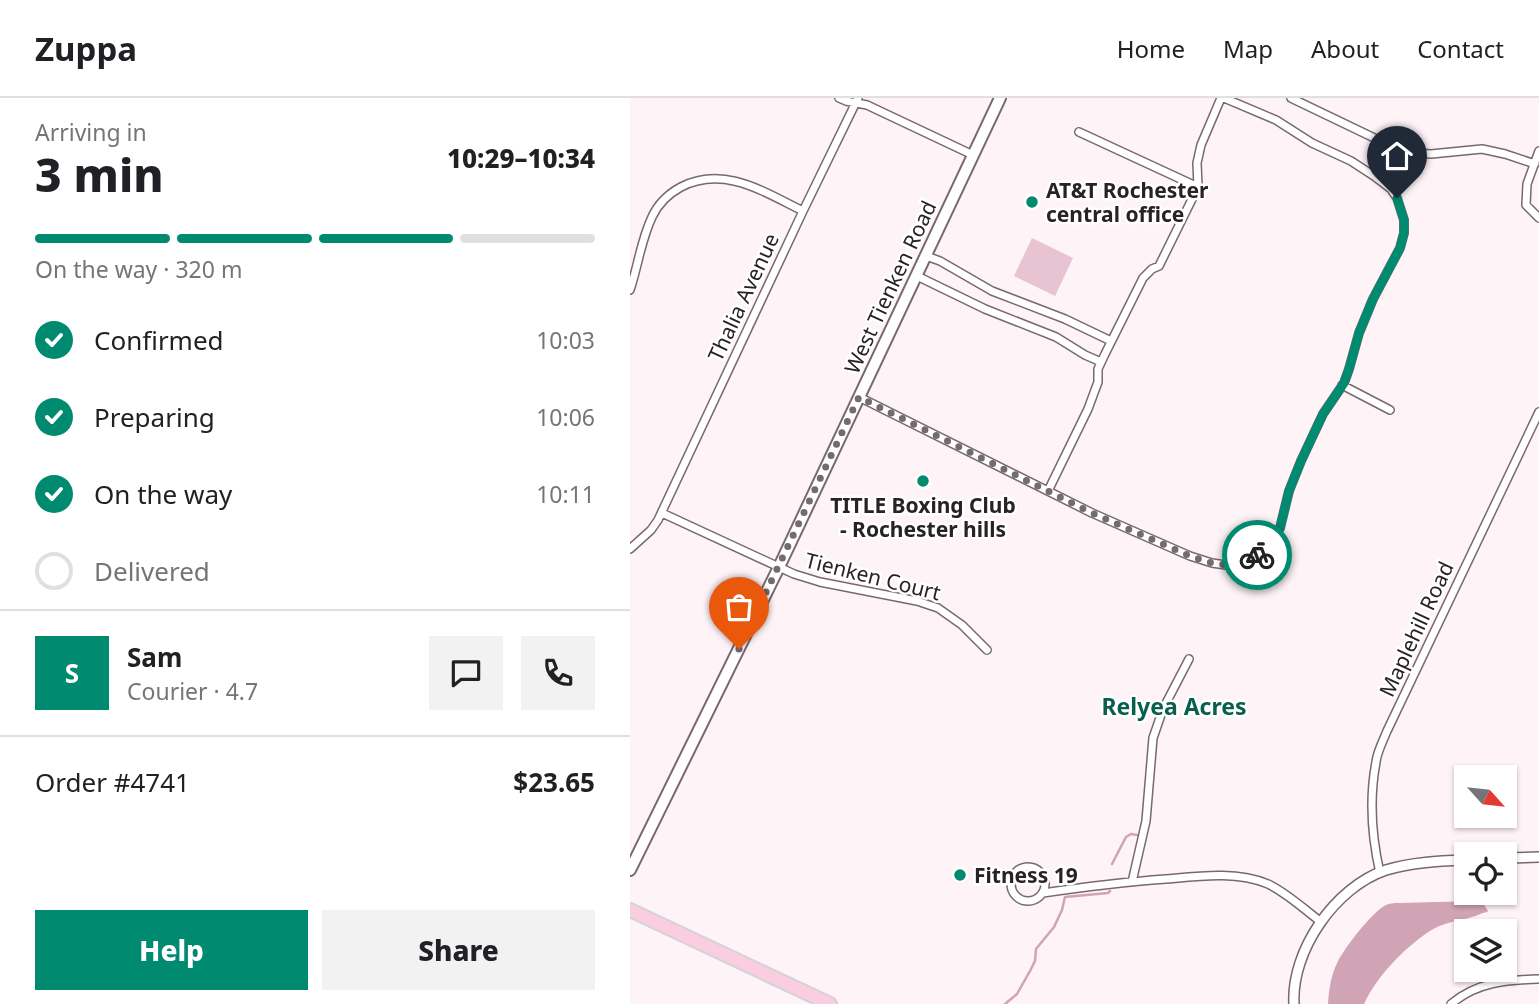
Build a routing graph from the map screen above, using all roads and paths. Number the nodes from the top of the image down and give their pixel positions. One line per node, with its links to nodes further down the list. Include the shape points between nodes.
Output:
1 (839, 98): 5 (street)
2 (1000, 98): 8 (main road, West Tienken Road)
3 (1222, 98): 10 (street, via 1200,145); 18 (street, via 1276,120 1351,161 1397,198 1404,220 1400,248 1373,299)
4 (1291, 98): 9 (street, via 1391,146 1416,153 1482,149)
5 (857, 100): 8 (street); 11 (street, Thalia Avenue)
6 (1079, 132): 10 (street)
7 (1539, 151): 9 (street)
8 (973, 155): 13 (main road, West Tienken Road)
9 (1535, 164): 12 (street, via 1527,184 1526,205)
10 (1198, 187): 16 (street, via 1159,266 1143,278)
11 (803, 211): 15 (street, via 729,180 689,183 662,201 653,214); 23 (street, Thalia Avenue)
12 (1539, 218)
13 (926, 256): 14 (main road, West Tienken Road); 16 (street, via 992,291)
14 (917, 276): 17 (street, via 985,310 1056,337); 19 (main road, West Tienken Road)
15 (630, 290)
16 (1111, 341): 17 (street)
17 (1101, 362): 22 (street, via 1088,409)
18 (1342, 385): 20 (street); 22 (street, via 1301,461 1280,528 1265,548 1240,565 1190,556)
19 (859, 397): 22 (street); 25 (main road, West Tienken Road)
20 (1390, 410)
21 (1539, 412): 32 (street, Maplehill Road, via 1376,760 1373,836)
22 (1048, 491)
23 (662, 513): 24 (street, Thalia Avenue); 25 (street, Tienken Court)
24 (630, 549)
25 (779, 567): 26 (street, Tienken Court, via 820,582 934,606); 31 (main road, West Tienken Road)
26 (987, 649)
27 (1189, 659): 34 (street, via 1153,737 1146,821)
28 (1539, 857): 29 (street)
29 (1517, 858)
30 (1454, 861): 32 (street)
31 (630, 870)
32 (1380, 873): 38 (street, via 1362,882)
33 (1045, 880): 35 (street); 36 (street); 36 (street, via 1038,870 1027,867 1017,871 1010,885 1023,901)
34 (1132, 882): 35 (street); 38 (street, via 1215,875 1255,880 1279,890)
35 (1061, 890): 36 (street)
36 (1043, 893)
37 (630, 910): 40 (main road)
38 (1321, 922): 41 (street, via 1303,954)
39 (1539, 979): 42 (street, via 1486,984)
40 (830, 1004)
41 (1294, 1004)
42 (1451, 1004)

